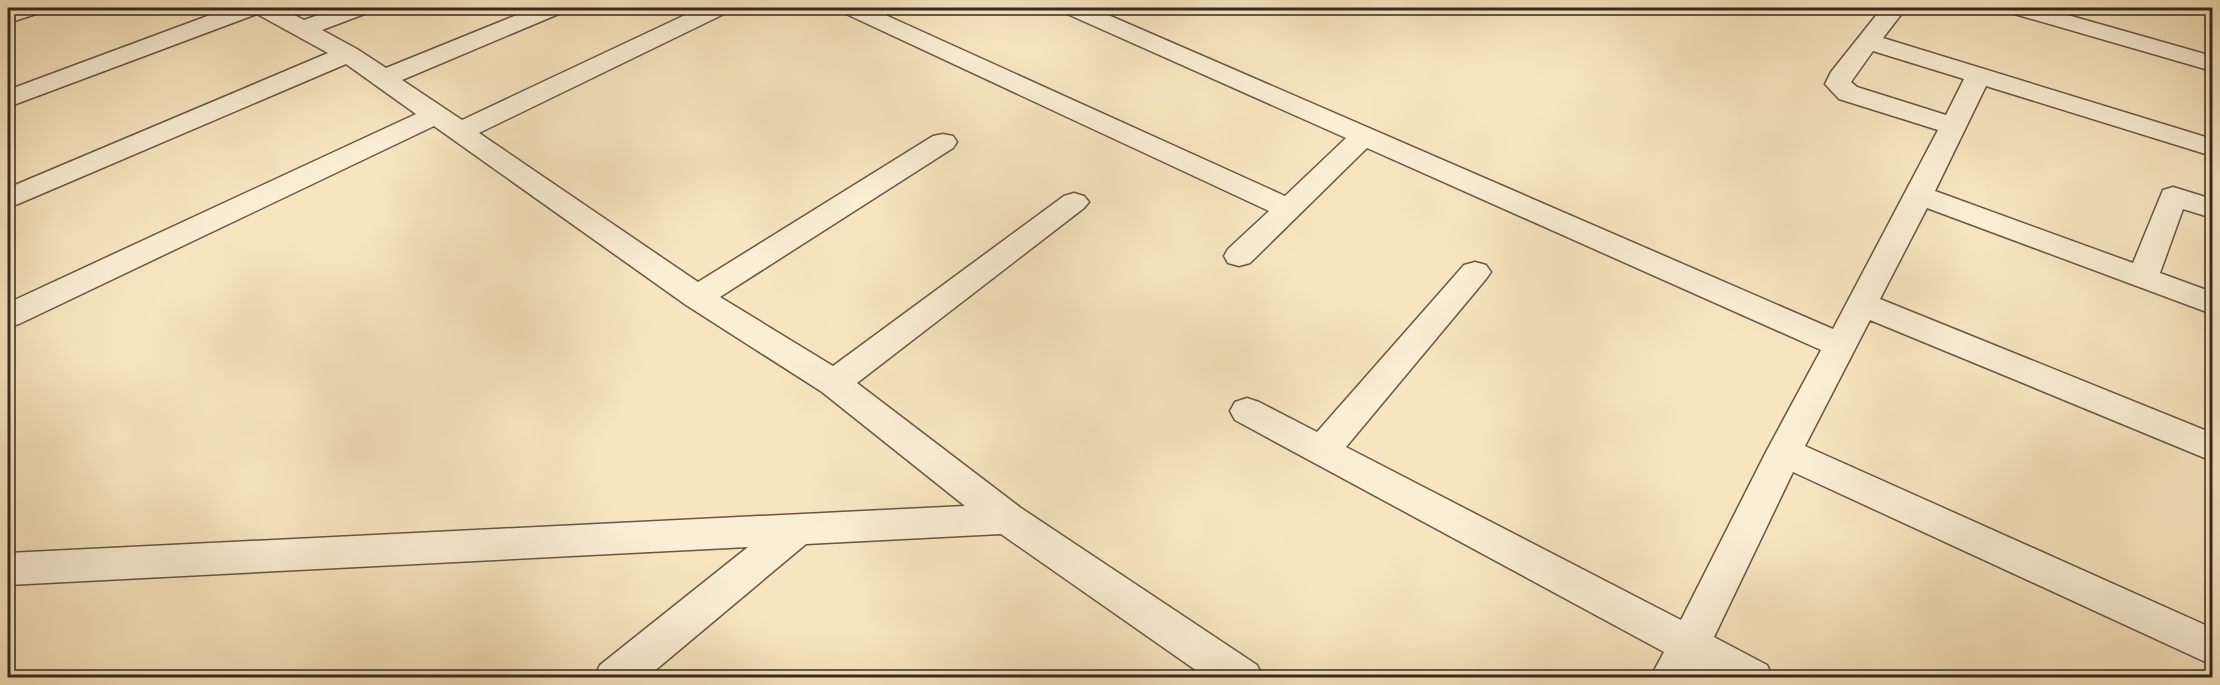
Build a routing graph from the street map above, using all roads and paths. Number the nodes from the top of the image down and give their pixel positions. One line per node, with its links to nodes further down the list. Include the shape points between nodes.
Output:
1 (31, 8): 11 (street)
2 (250, 8): 18 (street)
3 (264, 8): 12 (street)
4 (359, 8): 12 (street)
5 (553, 8): 17 (street)
6 (718, 8): 19 (street)
7 (852, 8): 27 (street)
8 (1073, 8): 21 (street)
9 (1894, 8): 13 (street)
10 (2019, 8): 15 (street)
11 (8, 16)
12 (303, 29): 14 (street)
13 (1868, 41): 16 (street); 20 (street, via 1838,84 1848,93)
14 (348, 54): 17 (street); 25 (street)
15 (2212, 64)
16 (1978, 76): 20 (street); 23 (street)
17 (382, 79): 19 (street)
18 (8, 99)
19 (447, 124): 32 (street); 35 (street)
20 (1953, 126): 24 (street)
21 (1364, 136): 27 (street); 36 (street)
22 (942, 142): 32 (street)
23 (2212, 148)
24 (1919, 195): 31 (street); 34 (street)
25 (8, 198)
26 (1074, 202): 37 (street)
27 (1287, 208): 29 (street)
28 (2212, 209): 31 (street, via 2173,196)
29 (1239, 256)
30 (1475, 272): 40 (street)
31 (2143, 277): 33 (street)
32 (697, 297): 37 (street)
33 (2212, 303)
34 (1862, 304): 36 (street); 39 (street)
35 (8, 316)
36 (1840, 345): 41 (street)
37 (834, 383): 42 (street)
38 (1247, 411): 40 (street)
39 (2212, 448)
40 (1322, 450): 45 (street)
41 (1784, 452): 45 (street); 46 (street)
42 (1008, 519): 43 (street); 48 (street)
43 (798, 529): 44 (street); 47 (street)
44 (8, 569)
45 (1690, 644): 49 (street); 50 (street)
46 (2212, 647)
47 (615, 678)
48 (1242, 678)
49 (1671, 678)
50 (1752, 678)

